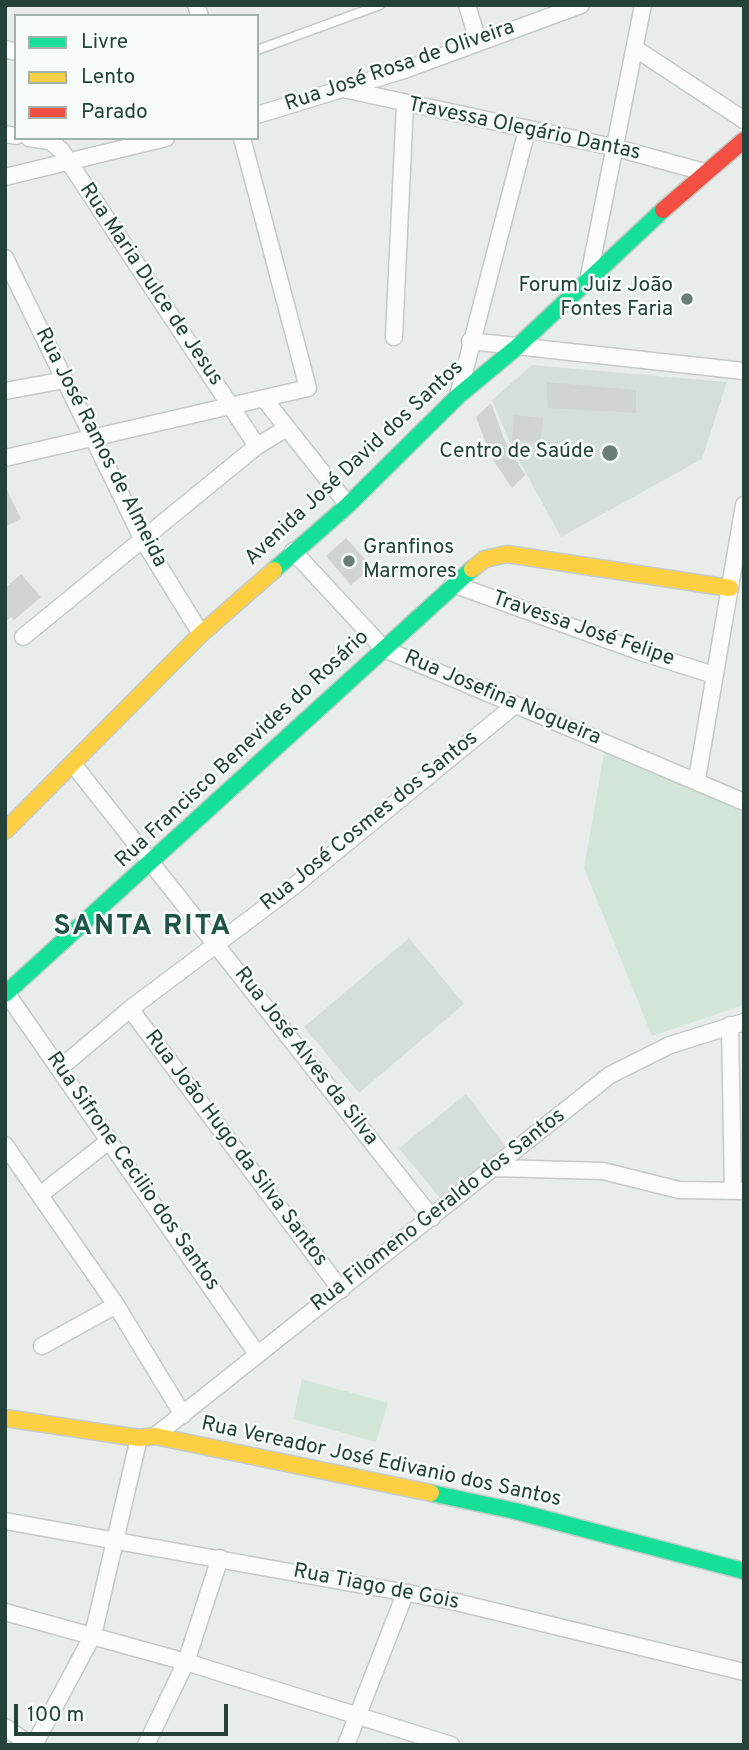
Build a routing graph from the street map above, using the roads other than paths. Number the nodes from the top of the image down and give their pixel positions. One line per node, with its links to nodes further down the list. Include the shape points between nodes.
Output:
1 (380, 5): 6 (lane)
2 (467, 5): 5 (street)
3 (582, 5): 5 (street, Rua José Rosa de Oliveira)
4 (643, 5): 7 (street)
5 (478, 40): 8 (street, Rua José Rosa de Oliveira)
6 (259, 49)
7 (636, 49): 11 (street); 17 (street)
8 (343, 89): 9 (street, Travessa Olegário Dantas); 10 (street, Rua José Rosa de Oliveira)
9 (405, 104): 12 (street, Travessa Olegário Dantas); 24 (street)
10 (259, 114)
11 (744, 120)
12 (527, 130): 17 (street, Travessa Olegário Dantas); 25 (street)
13 (43, 140): 18 (street, Rua Maria Dulce de Jesus, via 61,150)
14 (158, 140): 18 (street)
15 (243, 140): 31 (street, via 308,388)
16 (744, 140): 19 (street, Avenida José David dos Santos)
17 (613, 147): 19 (street, Travessa Olegário Dantas); 22 (street)
18 (67, 162): 20 (street); 32 (street, Rua Maria Dulce de Jesus)
19 (704, 172): 22 (street, Avenida José David dos Santos)
20 (5, 177)
21 (5, 258): 23 (street, Rua José Ramos de Almeida)
22 (589, 281): 26 (street, Avenida José David dos Santos)
23 (11, 284): 28 (street, Rua José Ramos de Almeida)
24 (394, 337)
25 (470, 341): 26 (street); 30 (street)
26 (517, 347): 27 (street); 30 (street, Avenida José David dos Santos)
27 (744, 371)
28 (65, 380): 29 (street); 34 (street, Rua José Ramos de Almeida)
29 (5, 391)
30 (458, 396): 37 (street, Avenida José David dos Santos)
31 (265, 400): 32 (street); 33 (street)
32 (232, 408): 34 (street); 35 (street, Rua Maria Dulce de Jesus)
33 (287, 428): 35 (street); 37 (street)
34 (94, 439): 36 (street); 39 (street, Rua José Ramos de Almeida)
35 (257, 446): 39 (street)
36 (5, 458)
37 (348, 505): 40 (street, Avenida José David dos Santos)
38 (744, 505): 42 (street)
39 (143, 540): 43 (street, Rua José Ramos de Almeida); 44 (street)
40 (293, 551): 43 (street, Avenida José David dos Santos); 45 (street, Rua Josefina Nogueira)
41 (453, 584): 42 (street, Rua Francisco Benevides do Rosário, via 485,559 518,556); 45 (street, Rua Francisco Benevides do Rosário); 46 (street, Travessa José Felipe)
42 (730, 588): 46 (street)
43 (201, 634): 48 (street, Avenida José David dos Santos)
44 (23, 637)
45 (384, 649): 47 (street, Rua Josefina Nogueira); 52 (street, Rua Francisco Benevides do Rosário)
46 (714, 675): 49 (street)
47 (515, 705): 49 (street, Rua Josefina Nogueira); 53 (street, Rua José Cosmes dos Santos)
48 (73, 764): 51 (street, Avenida José David dos Santos); 52 (street, Rua José Alves da Silva)
49 (697, 779): 50 (street, Rua Josefina Nogueira)
50 (744, 802)
51 (5, 831)
52 (152, 863): 53 (street, Rua José Alves da Silva); 54 (street, Rua Francisco Benevides do Rosário)
53 (217, 946): 55 (street, Rua José Cosmes dos Santos); 63 (street, Rua José Alves da Silva)
54 (6, 993): 57 (street, Rua Sifrone Cecilio dos Santos)
55 (130, 1009): 57 (street, Rua José Cosmes dos Santos); 64 (street, Rua João Hugo da Silva Santos)
56 (737, 1024): 60 (street, Rua Filomeno Geraldo dos Santos, via 670,1045 610,1075); 61 (street)
57 (60, 1068): 58 (street, Rua Sifrone Cecilio dos Santos)
58 (110, 1140): 62 (street); 67 (street, Rua Sifrone Cecilio dos Santos)
59 (5, 1144): 62 (street)
60 (495, 1168): 61 (street, via 603,1171 680,1190); 63 (street, Rua Filomeno Geraldo dos Santos)
61 (738, 1191)
62 (40, 1195): 65 (street)
63 (432, 1218): 64 (street, Rua Filomeno Geraldo dos Santos)
64 (341, 1290): 67 (street, Rua Filomeno Geraldo dos Santos)
65 (116, 1305): 66 (street); 68 (street)
66 (42, 1346)
67 (257, 1354): 68 (street, Rua Filomeno Geraldo dos Santos)
68 (183, 1415): 70 (street, Rua Filomeno Geraldo dos Santos)
69 (5, 1418): 70 (street, Rua Vereador José Edivanio dos Santos)
70 (147, 1437): 72 (street); 74 (street, Rua Vereador José Edivanio dos Santos, via 515,1511)
71 (5, 1521): 72 (street, Rua Tiago de Gois)
72 (115, 1539): 73 (street, Rua Tiago de Gois); 77 (street)
73 (220, 1558): 75 (street, Rua Tiago de Gois); 78 (street)
74 (744, 1571)
75 (405, 1594): 79 (street, Rua Tiago de Gois, via 452,1601); 80 (street)
76 (5, 1612): 77 (street)
77 (93, 1635): 78 (street); 82 (street)
78 (186, 1662): 80 (street); 83 (street)
79 (744, 1672)
80 (358, 1714): 84 (street); 85 (street)
81 (5, 1727): 82 (street)
82 (32, 1745)
83 (146, 1745)
84 (346, 1745)
85 (451, 1745)

